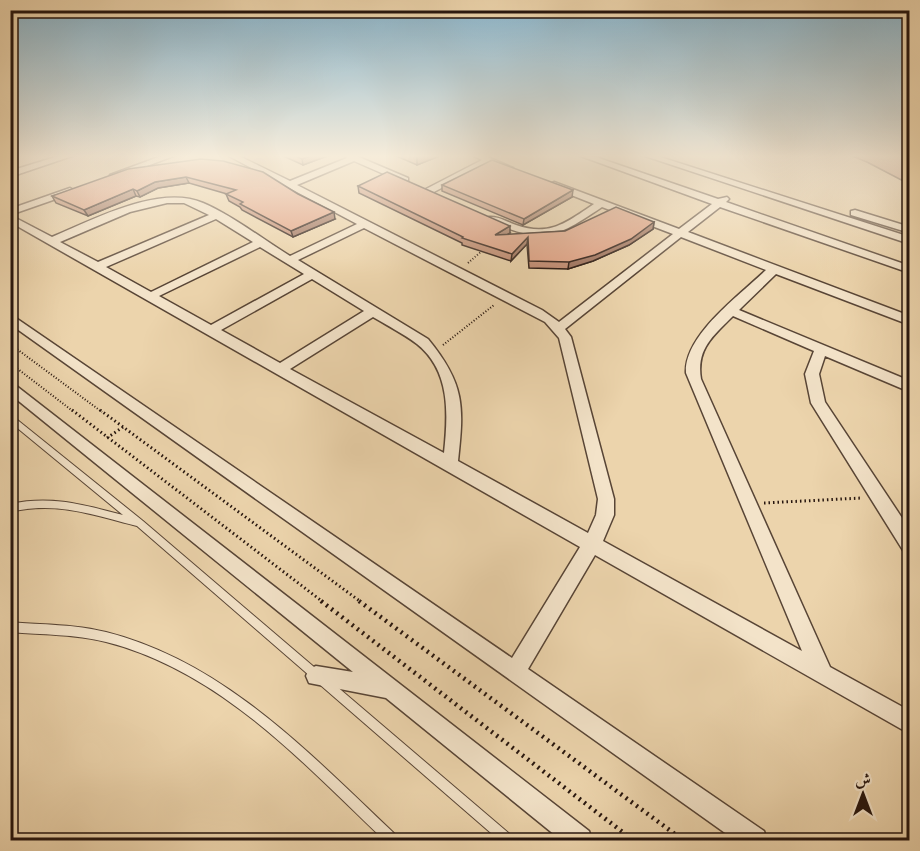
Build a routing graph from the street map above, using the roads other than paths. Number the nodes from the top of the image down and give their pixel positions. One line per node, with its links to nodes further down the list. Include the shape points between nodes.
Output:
1 (59, 195): 12 (street)
2 (308, 195): 16 (street)
3 (437, 195): 9 (street)
4 (579, 195): 11 (street)
5 (706, 195): 10 (street)
6 (709, 195): 10 (street)
7 (766, 195): 21 (street)
8 (799, 195): 17 (street)
9 (440, 196)
10 (723, 200): 18 (street); 22 (street); 26 (street)
11 (601, 203): 14 (street, via 560,230 542,234 521,231); 18 (street)
12 (10, 212)
13 (216, 215): 19 (street, via 193,201 168,199 140,206); 20 (street); 24 (street)
14 (483, 215)
15 (10, 218): 19 (street)
16 (364, 224): 23 (street); 33 (street)
17 (909, 230)
18 (681, 234): 25 (street); 33 (street)
19 (53, 241): 24 (street)
20 (261, 242): 23 (street); 28 (street)
21 (909, 242)
22 (909, 259)
23 (290, 260): 27 (street)
24 (99, 266): 28 (street)
25 (774, 269): 30 (street); 32 (street)
26 (909, 270)
27 (313, 274): 29 (street); 34 (street)
28 (151, 296): 34 (street)
29 (374, 311): 38 (street); 44 (street, via 423,342 452,383 456,409)
30 (731, 311): 37 (street); 51 (street, via 696,348 692,363 694,380)
31 (10, 318): 35 (street)
32 (909, 321)
33 (559, 328): 47 (street, via 568,346 606,500 605,515)
34 (212, 330): 38 (street)
35 (30, 332): 36 (street); 50 (street)
36 (10, 334)
37 (821, 350): 40 (street); 48 (street, via 812,374 818,403)
38 (280, 369): 44 (street)
39 (10, 386): 42 (street)
40 (909, 387)
41 (10, 398): 42 (street)
42 (31, 403): 53 (street)
43 (10, 417): 46 (lane)
44 (450, 465): 47 (street)
45 (12, 505): 46 (lane, via 60,503)
46 (140, 524): 52 (lane)
47 (592, 545): 50 (street); 51 (street)
48 (909, 546)
49 (10, 627): 55 (lane, via 104,637 136,646 204,679 239,701)
50 (515, 672): 58 (street)
51 (822, 673): 54 (street)
52 (316, 675): 53 (street); 56 (lane)
53 (390, 689): 57 (street)
54 (909, 723)
55 (393, 840)
56 (508, 840)
57 (580, 840)
58 (755, 840)

